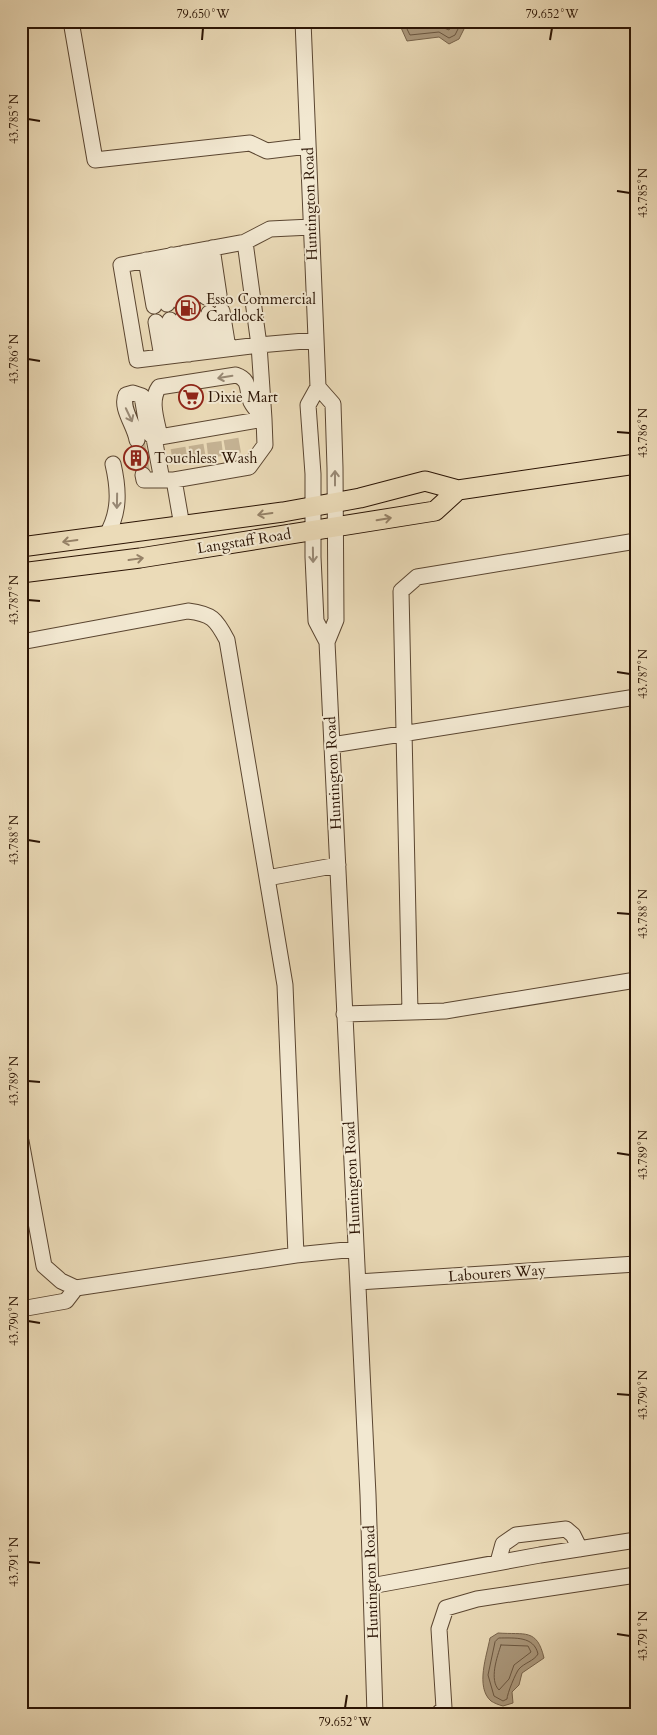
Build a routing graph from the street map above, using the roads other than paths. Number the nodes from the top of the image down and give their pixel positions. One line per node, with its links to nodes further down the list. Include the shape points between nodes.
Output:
1 (71, 21): 3 (street, via 94,160 250,143 267,151)
2 (303, 21): 3 (street, Huntington Road)
3 (308, 146): 4 (street, Huntington Road)
4 (311, 227): 5 (street, via 270,229); 9 (street, Huntington Road)
5 (246, 242): 6 (street); 10 (street)
6 (178, 254): 7 (street); 7 (street); 7 (street); 11 (street, via 121,265 137,360)
7 (186, 301)
8 (189, 317): 11 (street); 11 (street); 11 (street)
9 (316, 340): 10 (street); 12 (street, Huntington Road)
10 (259, 344): 11 (street); 13 (street)
11 (195, 353)
12 (318, 388): 21 (street, Huntington Road, one-way to 12, via 333,404); 22 (street, Huntington Road, via 308,405)
13 (264, 419): 14 (street, via 230,432 195,438 177,441); 14 (street, one-way to 14, via 251,402 248,383 236,375 159,387 154,394); 19 (street, via 265,445 249,468 235,463)
14 (157, 437): 15 (street, one-way to 15, via 148,432 142,396 133,393 126,395 124,405); 19 (street)
15 (138, 440)
16 (113, 464): 26 (street, one-way to 26, via 118,502 116,519)
17 (636, 464): 20 (main road, Langstaff Road)
18 (143, 475): 19 (street, via 144,480)
19 (175, 476): 23 (street)
20 (458, 490): 21 (main road, Langstaff Road, via 425,481); 24 (main road, Langstaff Road, one-way to 20, via 435,511)
21 (336, 503): 22 (main road, Langstaff Road); 24 (street, Huntington Road)
22 (313, 506): 23 (main road, Langstaff Road, one-way to 23); 25 (street, Huntington Road)
23 (182, 526): 26 (main road, Langstaff Road)
24 (336, 527): 25 (main road, Langstaff Road); 31 (street, Huntington Road, via 336,620)
25 (313, 530): 29 (main road, Langstaff Road, one-way to 25, via 140,558); 31 (street, Huntington Road, one-way to 31, via 316,621)
26 (106, 536): 28 (main road, Langstaff Road, one-way to 28)
27 (636, 541): 33 (street, via 417,577 401,592)
28 (21, 547)
29 (21, 572)
30 (21, 642): 36 (street, via 188,611 204,613 217,622 227,640)
31 (327, 642): 34 (street, Huntington Road)
32 (636, 697): 33 (street)
33 (403, 734): 34 (street); 38 (street)
34 (332, 745): 35 (street, Huntington Road)
35 (338, 865): 36 (street); 39 (street, Huntington Road)
36 (267, 878): 42 (street, via 285,985)
37 (636, 980): 38 (street, via 445,1011)
38 (410, 1012): 39 (street)
39 (344, 1014): 41 (street, Huntington Road)
40 (21, 1141): 45 (street, via 44,1266 61,1281)
41 (356, 1249): 42 (street); 44 (street, Huntington Road)
42 (296, 1255): 45 (street)
43 (636, 1264): 44 (street, Labourers Way)
44 (358, 1282): 51 (street, Huntington Road)
45 (76, 1288): 46 (street, via 66,1301)
46 (21, 1309)
47 (636, 1540): 48 (street)
48 (580, 1549): 49 (street); 49 (street, via 573,1534 566,1530 516,1535 503,1544)
49 (498, 1562): 51 (street)
50 (636, 1575): 53 (street, via 478,1599 446,1608 439,1629 444,1708)
51 (371, 1586): 52 (street, Huntington Road)
52 (375, 1714)
53 (438, 1714)

